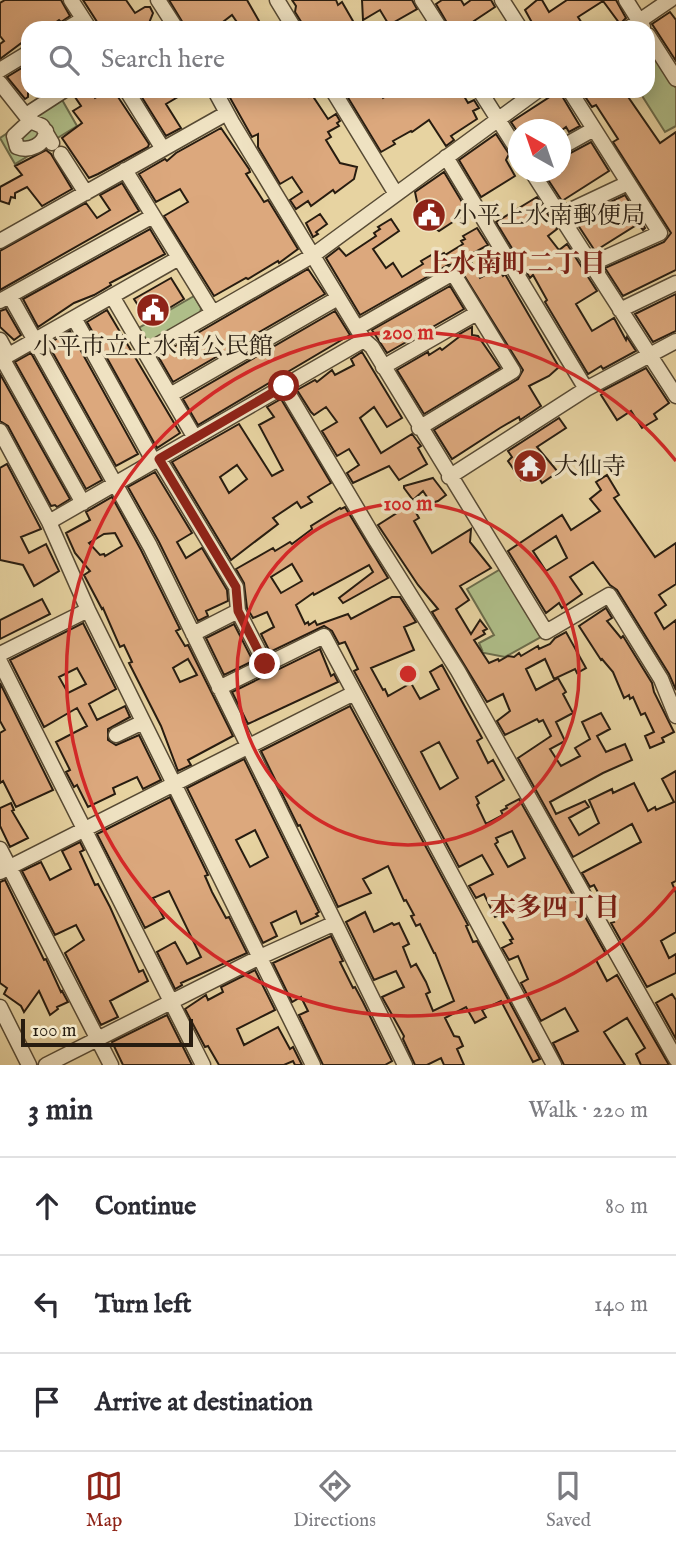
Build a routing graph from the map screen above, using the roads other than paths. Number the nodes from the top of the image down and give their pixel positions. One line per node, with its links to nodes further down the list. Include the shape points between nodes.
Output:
1 (71, 0): 8 (street)
2 (158, 0): 9 (street)
3 (277, 0): 10 (street)
4 (422, 0): 11 (street)
5 (502, 0): 12 (street)
6 (626, 0): 13 (street)
7 (670, 0): 14 (street)
8 (85, 21)
9 (172, 21)
10 (290, 21)
11 (436, 21)
12 (516, 21)
13 (635, 21)
14 (643, 21)
15 (655, 46): 18 (street)
16 (21, 56): 17 (street)
17 (0, 70)
18 (676, 79)
19 (0, 83): 28 (street)
20 (54, 98): 28 (street)
21 (131, 98): 34 (street)
22 (219, 98): 27 (street)
23 (336, 98): 40 (street)
24 (485, 98): 29 (street)
25 (527, 98): 29 (street)
26 (574, 98): 30 (street)
27 (227, 113): 34 (street); 44 (street)
28 (28, 118): 33 (street, via 42,125); 33 (street, via 15,136 18,147)
29 (498, 118): 31 (street); 35 (street)
30 (594, 129): 32 (street); 38 (street)
31 (508, 133)
32 (571, 142)
33 (53, 143): 39 (street)
34 (163, 149): 36 (street)
35 (446, 158): 40 (street); 64 (street)
36 (125, 170): 39 (street); 42 (street)
37 (539, 182): 41 (street)
38 (628, 183): 41 (street); 46 (street, via 660,233)
39 (86, 193): 43 (street)
40 (396, 194): 44 (street)
41 (560, 215): 46 (street)
42 (153, 216): 45 (street); 50 (street)
43 (0, 241)
44 (312, 256): 49 (street); 52 (street)
45 (179, 258): 48 (street); 52 (street)
46 (591, 264): 51 (street)
47 (676, 283): 51 (street)
48 (112, 296): 54 (street); 59 (street)
49 (338, 298): 55 (street); 65 (street)
50 (5, 299): 57 (street)
51 (621, 310): 60 (street)
52 (213, 313): 59 (street)
53 (477, 313): 55 (street, via 453,273); 62 (street); 67 (street, via 513,371)
54 (74, 318): 57 (street); 70 (street)
55 (360, 334): 62 (street); 63 (street)
56 (0, 340): 61 (street)
57 (34, 340): 61 (street); 72 (street)
58 (676, 341): 60 (street)
59 (145, 352): 65 (street)
60 (649, 355): 64 (street); 66 (street)
61 (4, 358): 73 (street)
62 (383, 367): 67 (street)
63 (284, 386): 69 (street); 96 (street, via 458,671)
64 (586, 389): 71 (street)
65 (170, 395): 69 (street)
66 (676, 396)
67 (419, 428): 71 (street)
68 (0, 431): 74 (street)
69 (195, 438): 70 (street)
70 (156, 460): 72 (street); 76 (street, via 236,587)
71 (449, 477): 83 (street, via 546,632 609,595 661,679)
72 (116, 484): 73 (street); 77 (street)
73 (83, 503): 74 (street)
74 (50, 522): 75 (street)
75 (88, 610): 78 (street); 84 (street)
76 (238, 611): 77 (street); 80 (street)
77 (193, 634): 81 (street)
78 (0, 654)
79 (0, 662): 88 (street)
80 (265, 664): 81 (street); 82 (street, via 324,636)
81 (219, 688): 86 (street)
82 (354, 694): 86 (street); 103 (street)
83 (676, 716)
84 (143, 722): 85 (street); 87 (street)
85 (117, 735)
86 (248, 747): 87 (street); 91 (street)
87 (174, 784): 88 (street); 92 (street)
88 (84, 830): 90 (street); 93 (street)
89 (0, 849): 90 (street)
90 (5, 870): 95 (street)
91 (335, 923): 92 (street); 102 (street)
92 (260, 957): 93 (street); 101 (street)
93 (172, 1003): 95 (street); 100 (street)
94 (0, 1007): 97 (street)
95 (98, 1040): 98 (street); 99 (street)
96 (676, 1059)
97 (29, 1065)
98 (46, 1065)
99 (111, 1065)
100 (203, 1065)
101 (313, 1065)
102 (405, 1065)
103 (554, 1065)

